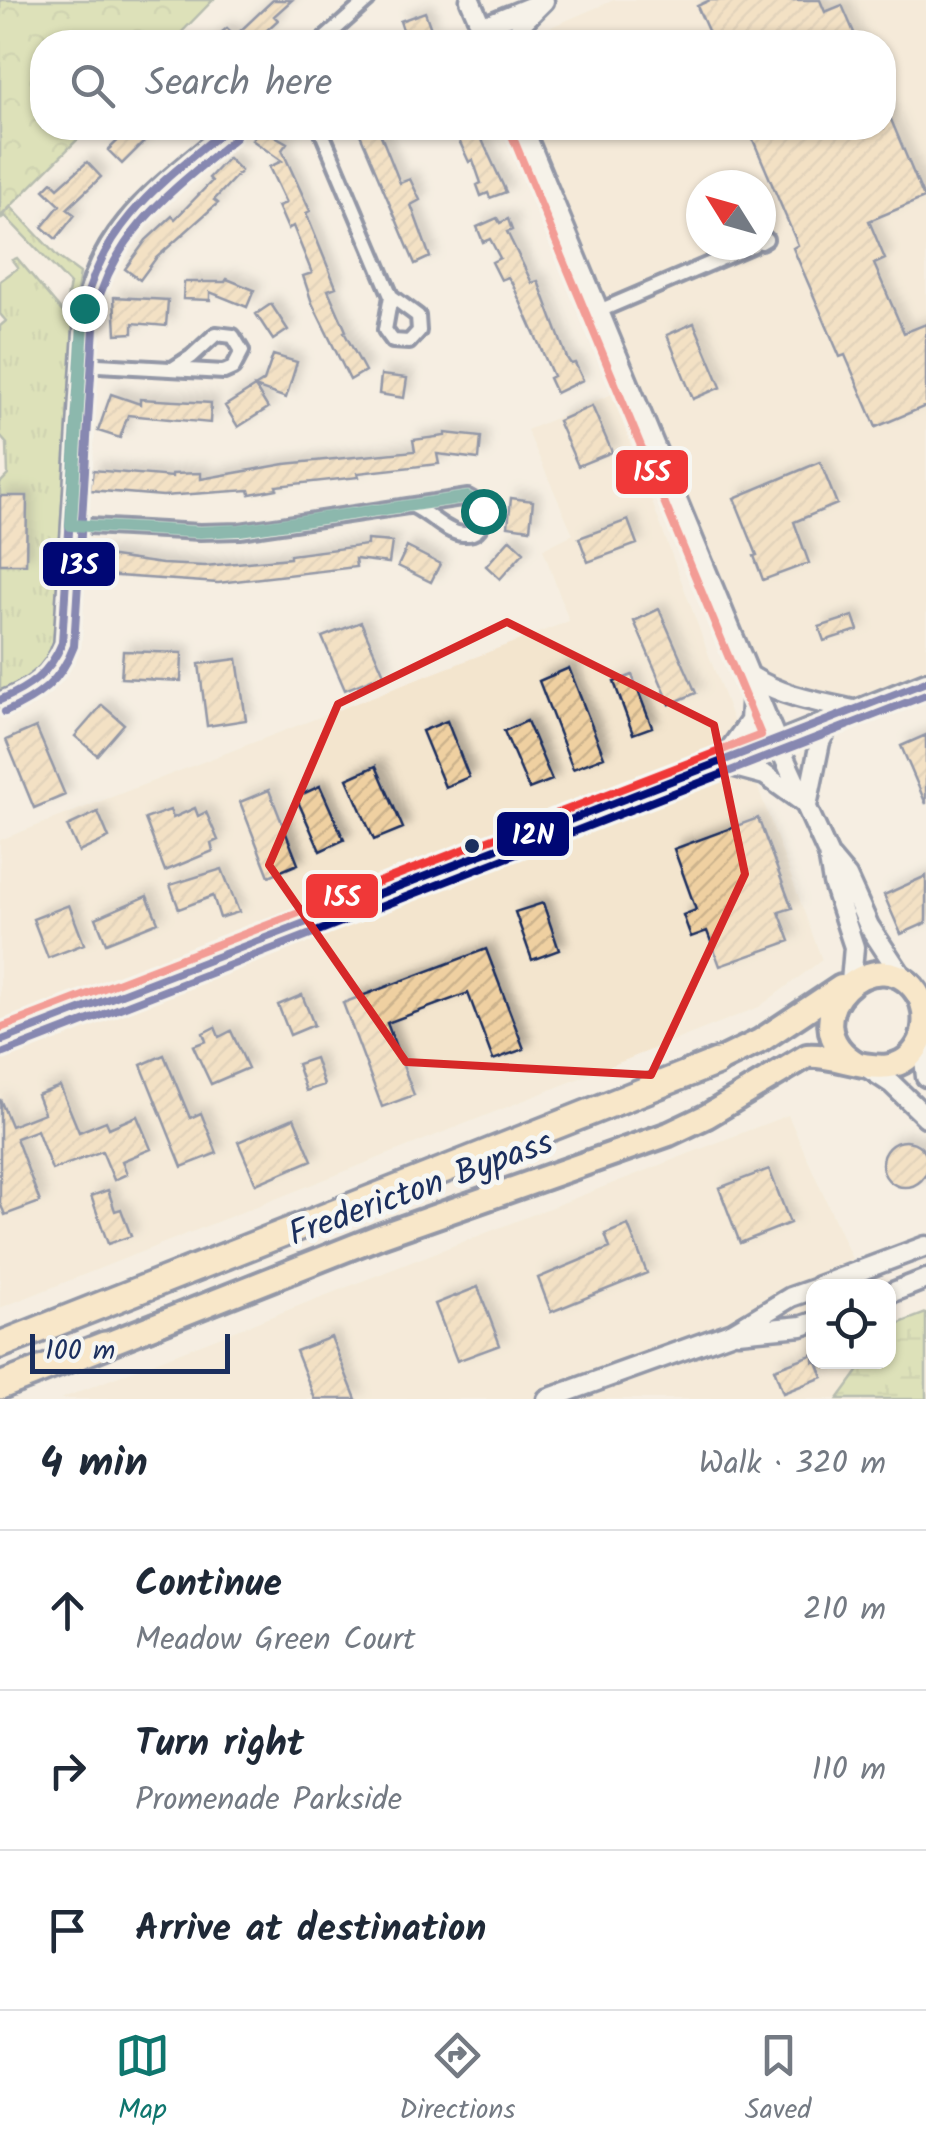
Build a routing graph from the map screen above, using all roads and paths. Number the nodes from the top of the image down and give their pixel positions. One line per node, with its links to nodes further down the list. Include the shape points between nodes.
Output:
1 (368, 0): 4 (street)
2 (470, 0): 5 (main road)
3 (544, 0): 6 (main road); 7 (main road)
4 (335, 30)
5 (483, 30)
6 (493, 30)
7 (519, 30)
8 (213, 140): 14 (street, via 130,213 97,258)
9 (325, 140): 12 (street)
10 (528, 140): 13 (main road)
11 (718, 260): 13 (street)
12 (391, 296)
13 (600, 311): 18 (main road)
14 (80, 364): 15 (street); 17 (street)
15 (174, 368): 15 (street, via 224,372 242,351 234,336 216,334)
16 (413, 506): 16 (street, via 456,533 476,531 483,521 478,501 468,497); 17 (street, via 240,530)
17 (71, 525): 20 (street, via 58,658 34,684)
18 (752, 677): 21 (main road, via 795,698); 23 (main road); 24 (main road, via 750,720)
19 (926, 682): 21 (main road)
20 (0, 700)
21 (854, 710): 22 (main road)
22 (832, 719): 23 (main road); 25 (main road, via 820,742)
23 (778, 742): 24 (main road); 25 (main road)
24 (720, 763): 25 (main road, via 778,782); 30 (main road)
25 (807, 806): 26 (main road)
26 (828, 854): 27 (main road, via 854,947); 28 (main road, via 848,877 869,926)
27 (850, 982): 28 (highway, via 879,973); 31 (highway, Fredericton Bypass); 32 (highway, via 830,1021 840,1050)
28 (913, 983): 29 (highway, via 924,1008)
29 (923, 1038): 32 (highway, via 893,1066); 33 (main road)
30 (0, 1041)
31 (717, 1062): 42 (highway, Fredericton Bypass)
32 (862, 1065): 34 (main road); 43 (highway, Fredericton Bypass, via 819,1055 800,1058 668,1134 380,1236)
33 (926, 1077)
34 (926, 1116)
35 (926, 1246): 36 (main road)
36 (840, 1279)
37 (926, 1279): 38 (main road)
38 (896, 1291)
39 (806, 1292): 41 (main road)
40 (806, 1325): 41 (main road)
41 (732, 1332): 45 (main road)
42 (0, 1345)
43 (105, 1345): 44 (highway, Fredericton Bypass)
44 (0, 1386)
45 (547, 1399)

